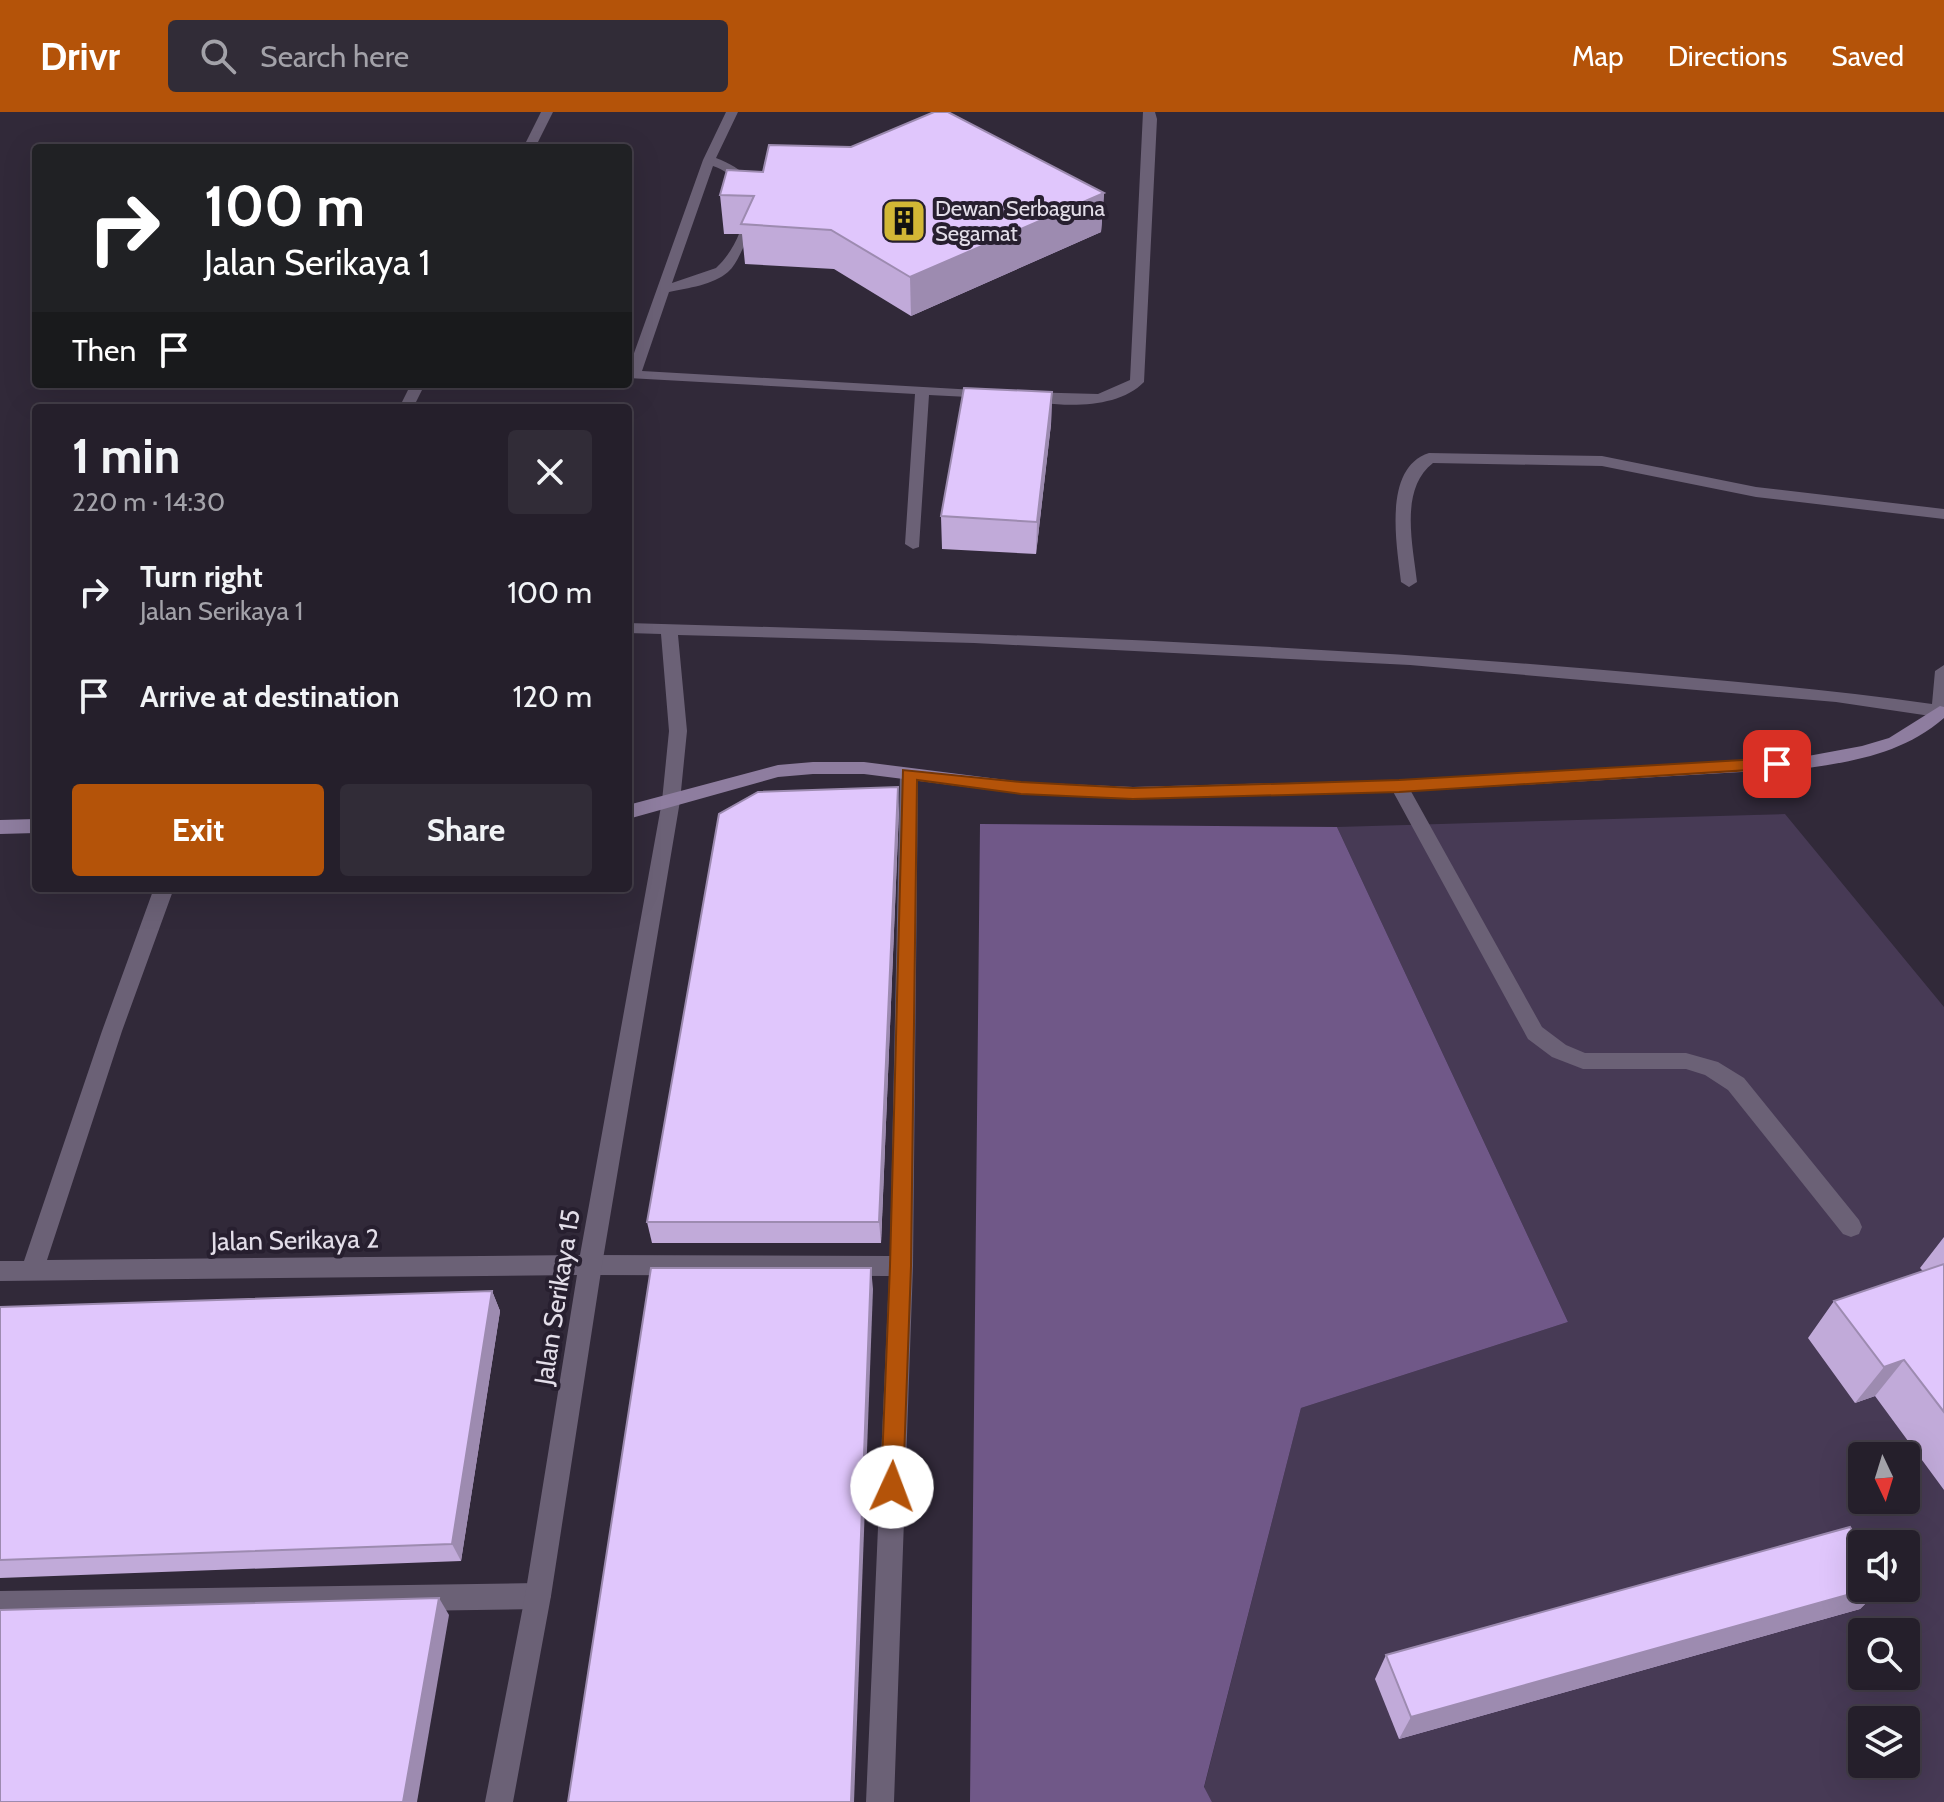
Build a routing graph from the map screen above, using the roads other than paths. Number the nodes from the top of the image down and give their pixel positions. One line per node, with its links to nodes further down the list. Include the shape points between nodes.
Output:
1 (547, 112): 4 (street)
2 (732, 112): 5 (street)
3 (1149, 112): 9 (street, via 1148,230 1137,382 1126,391 1084,399)
4 (531, 144)
5 (709, 160): 6 (street); 6 (street, via 729,165 749,185 751,210 745,234 722,270)
6 (662, 290): 7 (street)
7 (632, 371)
8 (632, 374): 9 (street)
9 (922, 391): 11 (street)
10 (1944, 514): 12 (street, via 1756,492 1602,461 1429,458 1407,482 1403,524)
11 (913, 544)
12 (1409, 582)
13 (632, 628): 14 (street)
14 (669, 629): 16 (street, via 1410,659 1836,696); 19 (street, Jalan Serikaya 15, via 678,731)
15 (1944, 671): 16 (street)
16 (1942, 712): 18 (street, via 1921,731 1891,744 1833,758)
17 (909, 774): 18 (street, via 1021,788 1133,793); 19 (street, via 864,768 778,771); 26 (street)
18 (1399, 786): 24 (street, via 1535,1033 1583,1061 1686,1061 1711,1068 1736,1084)
19 (671, 801): 20 (street); 25 (street, Jalan Serikaya 15)
20 (632, 811)
21 (32, 826): 22 (street)
22 (0, 827)
23 (163, 892): 27 (street)
24 (1851, 1227)
25 (590, 1265): 26 (street, Jalan Serikaya 2); 27 (street, Jalan Serikaya 2); 29 (street, Jalan Serikaya 15)
26 (901, 1266): 32 (street)
27 (32, 1270): 28 (street, Jalan Serikaya 2)
28 (0, 1271)
29 (538, 1596): 30 (street); 31 (street, Jalan Serikaya 15)
30 (0, 1604)
31 (499, 1802)
32 (880, 1802)

